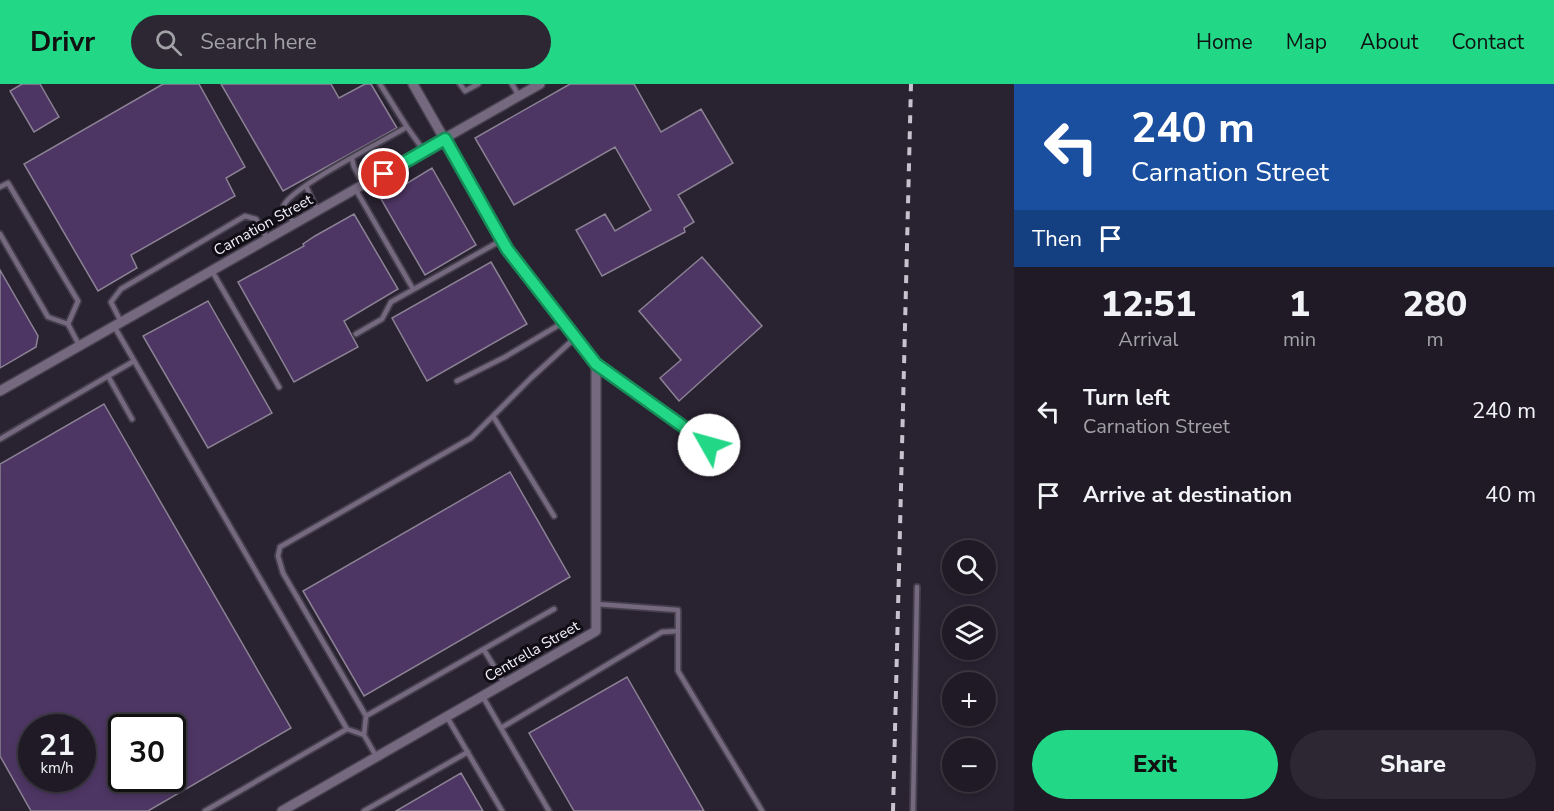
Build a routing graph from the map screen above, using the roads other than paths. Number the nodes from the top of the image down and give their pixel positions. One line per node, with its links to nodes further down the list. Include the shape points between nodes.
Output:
1 (380, 84): 8 (lane)
2 (413, 84): 9 (street)
3 (460, 84): 4 (lane, via 465,91)
4 (478, 84)
5 (512, 84): 7 (lane)
6 (540, 84): 7 (street, Carnation Street)
7 (519, 96): 9 (street, Carnation Street)
8 (406, 127): 10 (lane); 11 (lane)
9 (445, 139): 10 (street, Carnation Street); 19 (street)
10 (424, 151): 14 (street, Carnation Street)
11 (352, 159): 12 (lane); 14 (lane)
12 (306, 186): 15 (lane); 16 (lane, via 284,205)
13 (0, 188): 23 (lane, via 8,183 78,301)
14 (360, 188): 15 (street, Carnation Street); 21 (lane)
15 (317, 212): 16 (street, Carnation Street)
16 (294, 225): 18 (street, Carnation Street)
17 (0, 234): 23 (lane, via 48,317)
18 (268, 240): 20 (street, Carnation Street); 24 (lane, via 256,219 245,216 121,289 111,302)
19 (501, 240): 21 (lane); 22 (street)
20 (212, 271): 24 (street, Carnation Street); 32 (lane)
21 (413, 289): 25 (lane, via 391,302 382,319)
22 (564, 322): 26 (street); 31 (lane)
23 (68, 324): 27 (lane)
24 (118, 325): 27 (street, Carnation Street); 28 (lane)
25 (356, 334)
26 (576, 337): 29 (street); 34 (lane)
27 (80, 346): 33 (street, Carnation Street)
28 (134, 361): 30 (lane); 49 (lane)
29 (596, 364): 37 (street); 40 (street, Centrella Street)
30 (108, 376): 35 (lane); 36 (lane)
31 (458, 381)
32 (279, 387)
33 (0, 391)
34 (493, 416): 38 (lane); 46 (lane, via 471,438 280,547 278,556 283,573)
35 (132, 419)
36 (0, 439)
37 (723, 457)
38 (554, 516)
39 (918, 587): 59 (lane)
40 (596, 604): 42 (lane, via 678,610); 44 (street, Centrella Street, via 596,631)
41 (554, 609): 43 (lane)
42 (678, 631): 48 (lane, via 662,632); 58 (lane, via 678,671)
43 (484, 650): 44 (lane); 46 (lane)
44 (505, 684): 45 (street, Centrella Street)
45 (483, 697): 47 (street, Centrella Street); 48 (lane)
46 (366, 716): 50 (lane)
47 (447, 717): 51 (lane); 52 (street, Centrella Street)
48 (501, 728): 57 (lane)
49 (347, 729): 50 (lane); 53 (lane)
50 (364, 735): 52 (lane)
51 (468, 752): 55 (lane); 56 (lane)
52 (376, 756): 54 (street, Centrella Street)
53 (205, 811)
54 (282, 811)
55 (364, 811)
56 (502, 811)
57 (549, 811)
58 (762, 811)
59 (913, 811)

